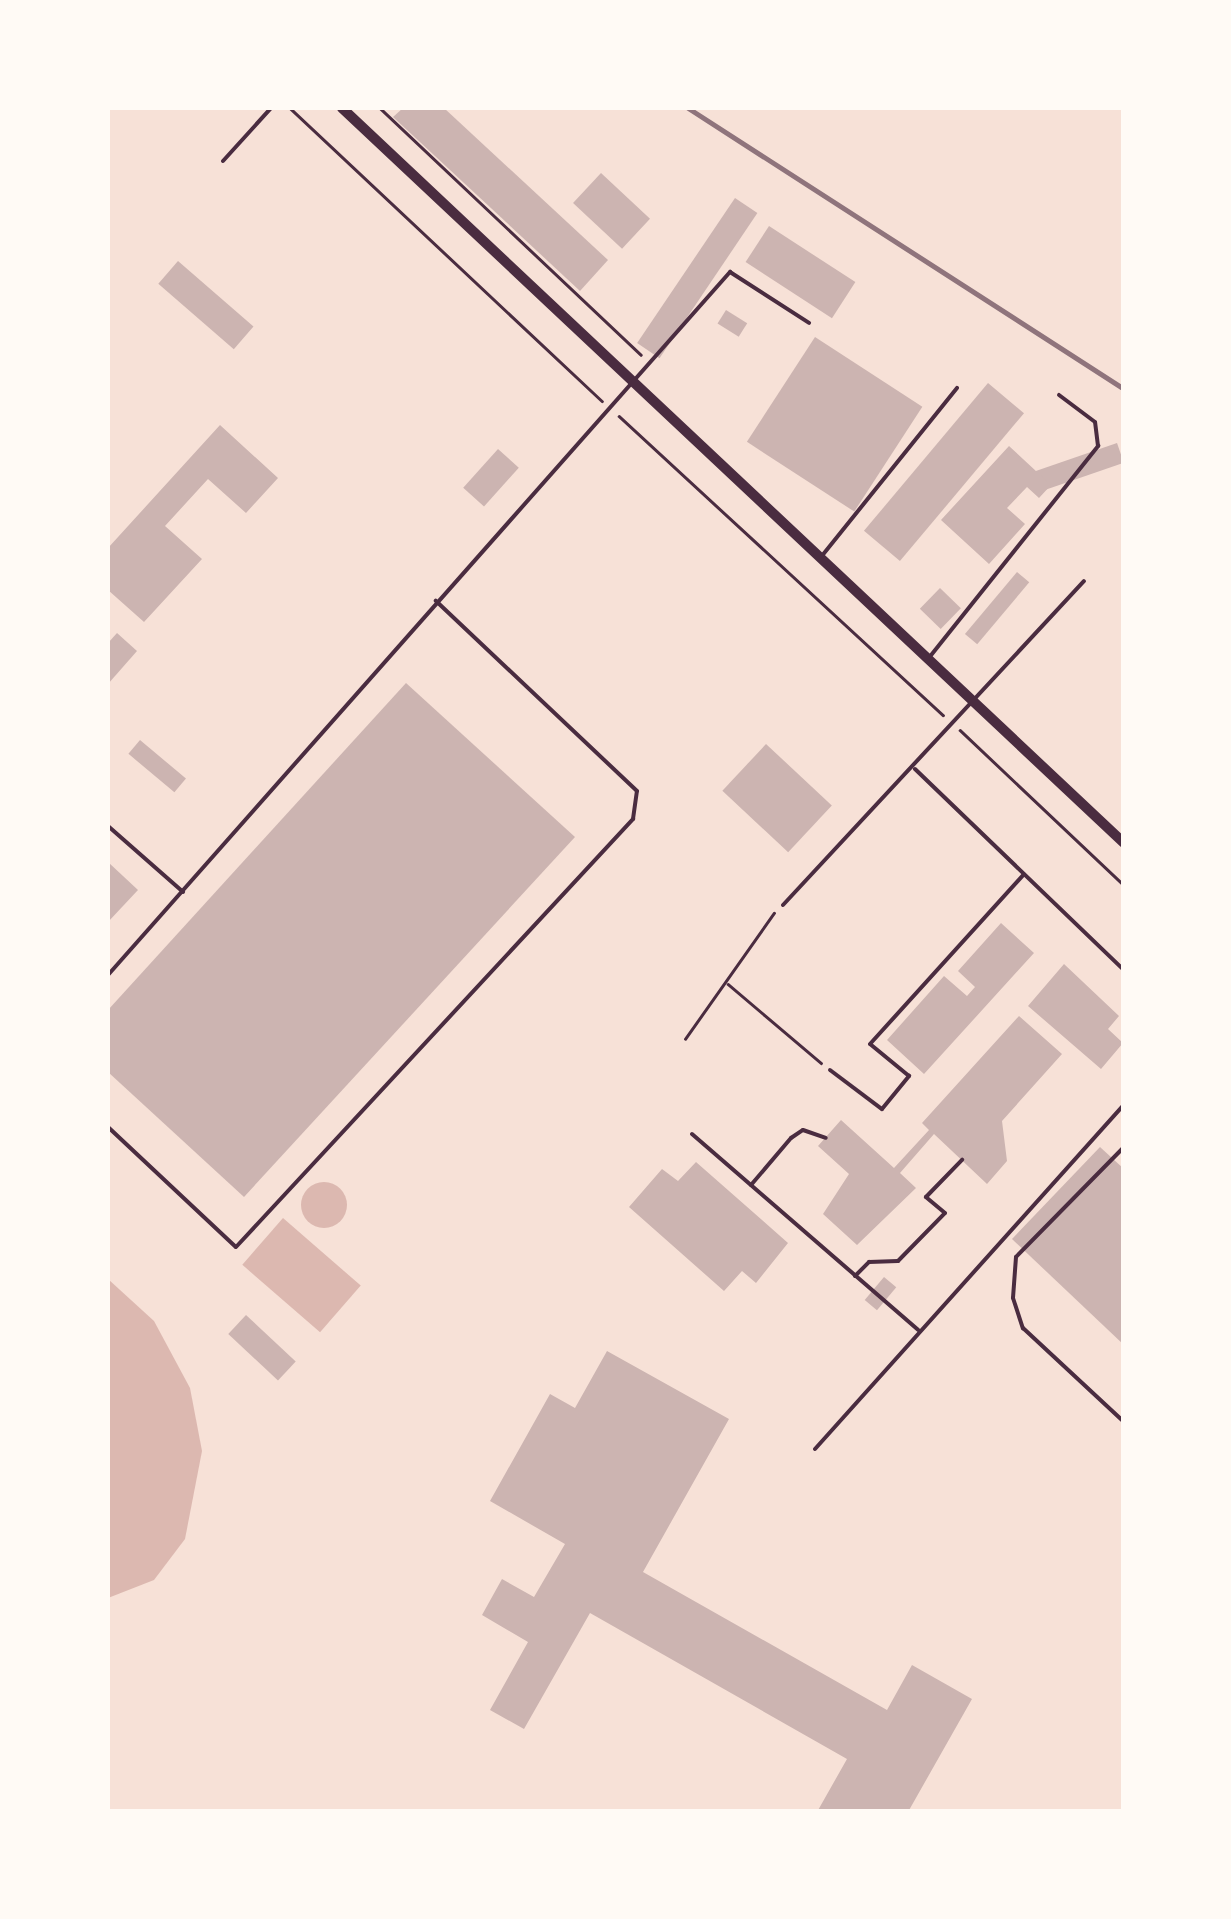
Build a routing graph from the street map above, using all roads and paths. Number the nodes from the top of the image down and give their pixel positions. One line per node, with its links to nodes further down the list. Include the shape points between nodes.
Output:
1 (270, 108): 5 (lane)
2 (290, 108): 11 (path)
3 (342, 108): 8 (main road)
4 (380, 108): 7 (path)
5 (223, 161)
6 (809, 323): 7 (lane, via 730,272)
7 (653, 366): 8 (lane)
8 (634, 382): 11 (lane); 12 (main road)
9 (957, 388): 12 (lane)
10 (1058, 395): 15 (lane, via 1094,422 1098,446)
11 (610, 408): 14 (lane); 17 (path)
12 (821, 557): 15 (main road)
13 (1084, 581): 16 (lane)
14 (436, 602): 23 (lane); 31 (lane, via 637,792 633,819 236,1247)
15 (928, 658): 16 (main road)
16 (978, 705): 17 (lane); 20 (main road)
17 (956, 727): 18 (lane); 22 (path)
18 (915, 769): 21 (lane); 24 (lane)
19 (108, 826): 23 (lane)
20 (1124, 842)
21 (1024, 874): 25 (lane); 29 (lane, via 870,1044 909,1076 882,1109)
22 (1124, 885)
23 (182, 892): 26 (lane)
24 (782, 905): 27 (path)
25 (1124, 970)
26 (108, 975)
27 (727, 983): 28 (path); 29 (path)
28 (685, 1039)
29 (830, 1070)
30 (1124, 1105): 38 (lane)
31 (108, 1127)
32 (692, 1134): 36 (lane)
33 (826, 1138): 36 (lane, via 803,1130 790,1138)
34 (1124, 1147): 39 (lane, via 1016,1256 1013,1298 1022,1328)
35 (962, 1160): 37 (lane, via 926,1197 945,1213 898,1261 870,1262)
36 (751, 1185): 37 (lane)
37 (856, 1276): 38 (lane)
38 (918, 1330): 40 (lane)
39 (1124, 1422)
40 (815, 1449)

